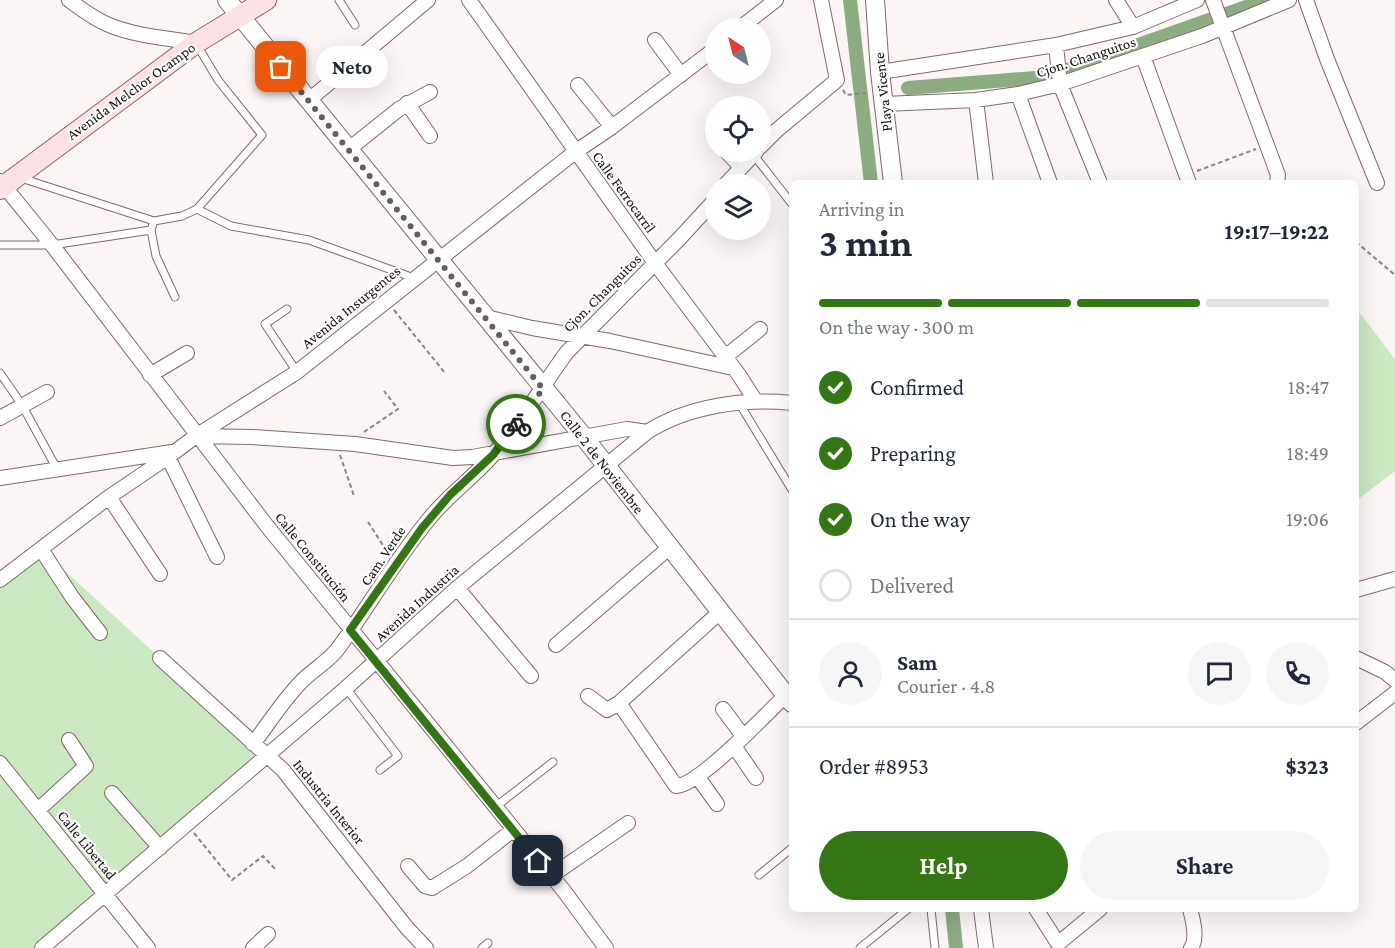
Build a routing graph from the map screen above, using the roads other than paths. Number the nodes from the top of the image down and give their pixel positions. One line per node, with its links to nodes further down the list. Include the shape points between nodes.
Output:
1 (69, 0): 20 (street, via 108,25)
2 (226, 0): 15 (street, Calle 2 de Noviembre)
3 (266, 0): 15 (main road, Avenida Melchor Ocampo)
4 (339, 0): 17 (lane)
5 (428, 0): 31 (street)
6 (469, 0): 38 (street, Calle Ferrocarril)
7 (776, 0): 16 (street)
8 (821, 0): 36 (street, via 837,80)
9 (875, 0): 24 (street, Playa Vicente)
10 (1116, 0): 18 (street)
11 (1195, 0): 18 (street, Cjon. Changuitos)
12 (1289, 0): 14 (street, Cjon. Changuitos)
13 (1306, 0): 51 (street)
14 (1217, 13): 23 (street, Cjon. Changuitos); 49 (street)
15 (239, 16): 20 (main road, Avenida Melchor Ocampo); 31 (street, Calle 2 de Noviembre)
16 (753, 18)
17 (356, 25)
18 (1133, 27): 21 (street, Cjon. Changuitos)
19 (655, 40): 25 (street)
20 (196, 43): 50 (main road, Avenida Melchor Ocampo); 53 (lane, via 218,80 262,135)
21 (1056, 49): 24 (street, Cjon. Changuitos); 26 (street)
22 (705, 56): 25 (street, Avenida Insurgentes)
23 (1143, 56): 26 (street, Cjon. Changuitos); 44 (street)
24 (880, 72): 30 (street, Playa Vicente)
25 (681, 75): 34 (street, Avenida Insurgentes)
26 (1059, 81): 29 (street, Cjon. Changuitos); 48 (street)
27 (578, 85): 34 (street)
28 (430, 92): 33 (street)
29 (1018, 94): 32 (street, Cjon. Changuitos); 47 (street)
30 (877, 98): 32 (street, Cjon. Changuitos); 45 (street, Playa Vicente)
31 (309, 100): 37 (street, Calle 2 de Noviembre)
32 (976, 100): 46 (street)
33 (407, 103): 35 (street); 37 (street)
34 (612, 127): 38 (street, Avenida Insurgentes)
35 (430, 136)
36 (771, 136)
37 (349, 149): 59 (street, Calle 2 de Noviembre)
38 (575, 152): 59 (street, Avenida Insurgentes); 60 (street, Calle Ferrocarril)
39 (731, 162): 42 (lane)
40 (747, 162): 42 (street)
41 (764, 162): 52 (lane)
42 (739, 170): 43 (street)
43 (735, 174)
44 (1187, 179)
45 (892, 180)
46 (987, 180)
47 (1049, 180)
48 (1099, 180)
49 (1277, 180)
50 (5, 183): 55 (lane); 58 (street, Calle Constitución)
51 (1377, 183)
52 (789, 199)
53 (197, 209): 55 (lane); 61 (lane, via 231,226 309,240)
54 (705, 214): 60 (street, Cjon. Changuitos)
55 (154, 221): 56 (lane)
56 (151, 230): 58 (lane); 62 (lane, via 156,256)
57 (0, 245): 58 (lane)
58 (52, 245): 71 (street, Calle Constitución)
59 (439, 259): 61 (street, Avenida Insurgentes); 64 (street, Calle 2 de Noviembre)
60 (655, 263): 66 (street, Cjon. Changuitos); 68 (street, Calle Ferrocarril)
61 (414, 278): 69 (street, Avenida Insurgentes)
62 (175, 297)
63 (287, 309): 69 (lane, via 265,324)
64 (486, 317): 66 (street); 72 (street, Calle 2 de Noviembre)
65 (760, 329): 68 (street)
66 (582, 336): 68 (street); 72 (street, Cjon. Changuitos)
67 (187, 353): 71 (street)
68 (729, 362): 74 (street, Calle Ferrocarril)
69 (297, 372): 80 (street, Avenida Insurgentes)
70 (0, 373): 77 (lane)
71 (150, 375): 80 (street, Calle Constitución)
72 (543, 389): 81 (street, Calle 2 de Noviembre); 83 (street, Cam. Verde)
73 (47, 392): 77 (street)
74 (755, 400): 75 (street, Avenida Industria); 76 (street, Avenida Industria)
75 (739, 403): 79 (street, Avenida Industria, via 685,413); 87 (lane)
76 (789, 403)
77 (22, 405): 78 (street); 85 (lane)
78 (0, 418)
79 (647, 432): 81 (street, via 627,429); 84 (street, Avenida Industria)
80 (196, 436): 82 (street, Avenida Insurgentes); 83 (street, via 355,444 453,458); 98 (street, Calle Constitución)
81 (583, 436): 83 (street); 84 (street, Calle 2 de Noviembre)
82 (171, 455): 85 (street); 88 (street, Avenida Insurgentes); 91 (street)
83 (493, 455): 98 (street, Cam. Verde, via 450,495 413,539)
84 (605, 466): 89 (street, Calle 2 de Noviembre); 95 (street, Avenida Industria)
85 (57, 469): 86 (street)
86 (0, 478)
87 (789, 485)
88 (109, 497): 90 (street, Avenida Insurgentes); 92 (street)
89 (670, 547): 97 (street, Calle 2 de Noviembre); 100 (street)
90 (41, 549): 94 (street, Avenida Insurgentes); 99 (street)
91 (217, 557)
92 (160, 574)
93 (1395, 579): 96 (street)
94 (0, 580)
95 (458, 588): 103 (street, Avenida Industria); 104 (street)
96 (1359, 589)
97 (721, 610): 109 (street, Calle 2 de Noviembre); 110 (street)
98 (350, 630): 103 (street, Calle Constitución); 115 (street, Cam. Verde, via 339,648 281,703)
99 (100, 633)
100 (556, 645)
101 (160, 658): 115 (street, Industria Interior)
102 (1359, 659): 105 (street)
103 (376, 662): 106 (street, Avenida Industria); 124 (street, Calle Constitución)
104 (531, 676)
105 (1395, 680)
106 (346, 688): 116 (street, Avenida Industria); 119 (lane, via 398,756)
107 (1395, 693): 112 (street)
108 (588, 696): 110 (street, via 607,710)
109 (789, 699): 114 (street)
110 (619, 703): 120 (street, via 676,786)
111 (723, 709): 114 (street)
112 (1359, 721)
113 (69, 740): 125 (street, via 86,766)
114 (738, 741): 120 (street); 121 (street)
115 (253, 744): 116 (street, Industria Interior)
116 (266, 755): 128 (street, Avenida Industria); 145 (street, Industria Interior, via 283,770)
117 (553, 762): 124 (lane)
118 (0, 763): 125 (street, Calle Libertad)
119 (380, 770)
120 (697, 776): 123 (street)
121 (756, 778)
122 (112, 793): 128 (street)
123 (717, 804)
124 (494, 808): 127 (street, Calle Constitución)
125 (38, 810): 133 (street, Calle Libertad)
126 (628, 823): 132 (street)
127 (513, 830): 130 (street, via 432,888 424,886); 132 (street, Calle Constitución)
128 (160, 848): 133 (street, Avenida Industria)
129 (789, 850): 131 (lane)
130 (408, 866)
131 (759, 875)
132 (551, 876): 146 (street, Calle Constitución)
133 (105, 893): 142 (street, Avenida Industria); 143 (street, Calle Libertad)
134 (904, 912): 147 (lane)
135 (931, 912): 148 (lane)
136 (981, 912): 149 (street)
137 (1038, 912): 138 (street, via 1057,942)
138 (1096, 912)
139 (1191, 912): 141 (street)
140 (268, 934): 144 (street)
141 (1192, 946)
142 (42, 948)
143 (148, 948)
144 (253, 948)
145 (426, 948)
146 (606, 948)
147 (860, 948)
148 (935, 948)
149 (986, 948)

